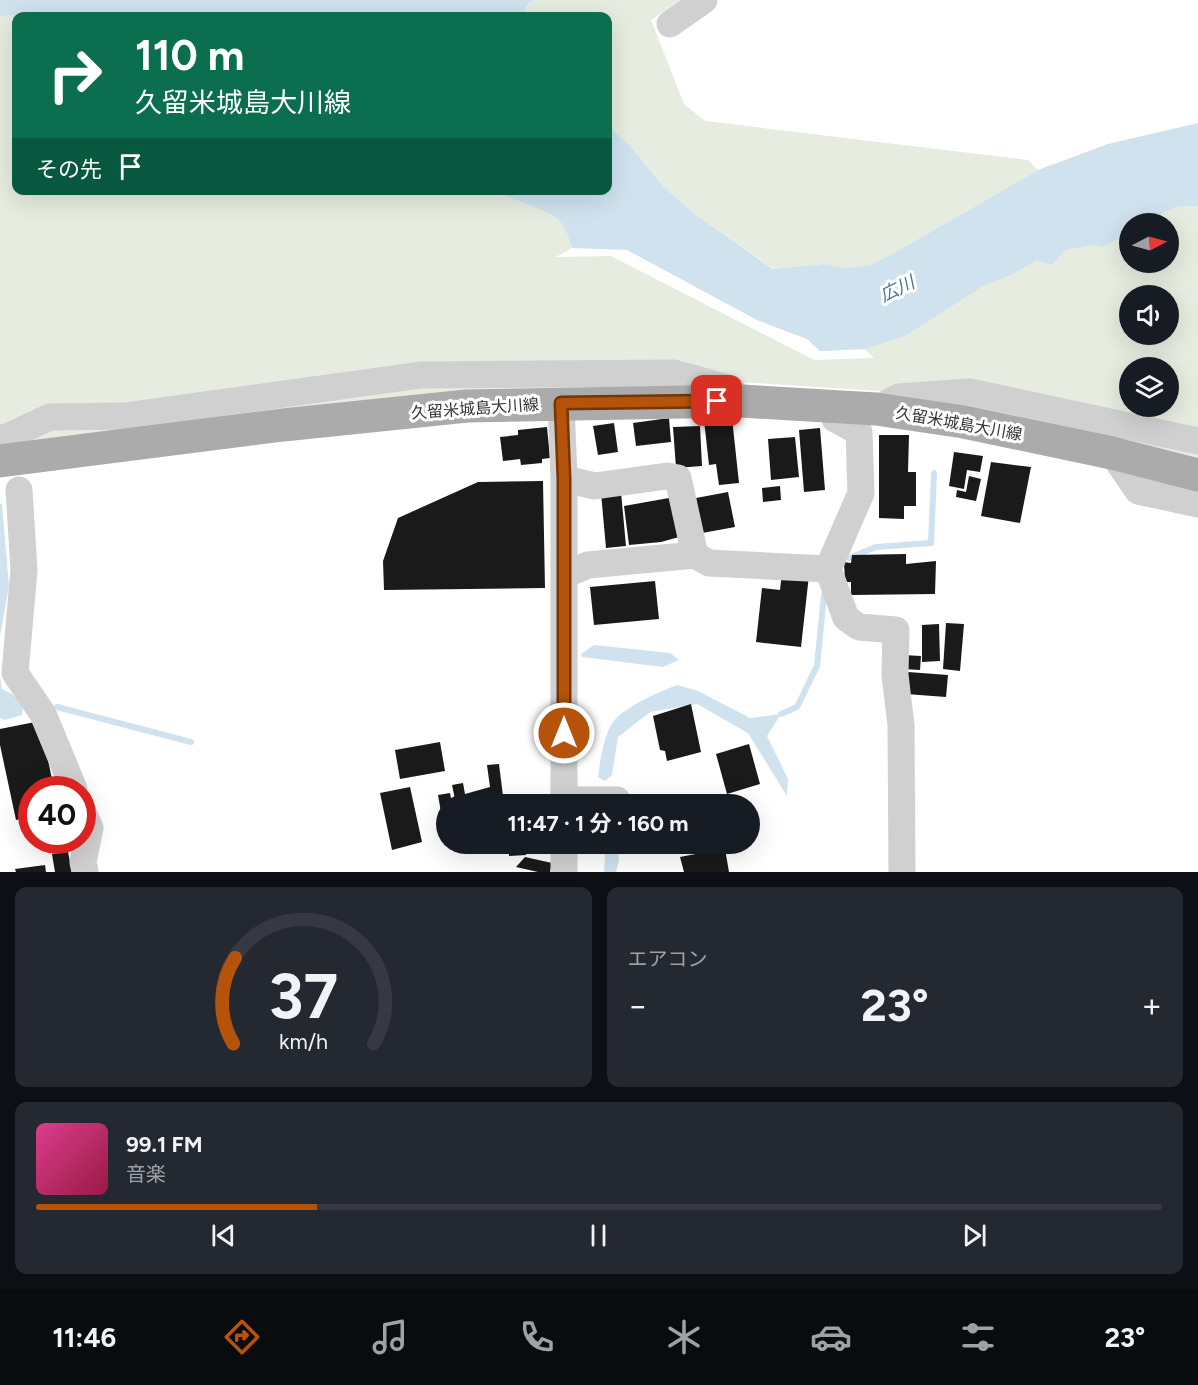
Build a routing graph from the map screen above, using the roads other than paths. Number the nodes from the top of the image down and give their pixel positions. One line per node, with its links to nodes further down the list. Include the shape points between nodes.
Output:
1 (704, 0): 2 (street)
2 (670, 24)
3 (741, 401): 4 (main road, 久留米城島大川線); 5 (main road, 久留米城島大川線); 7 (street, via 731,388 674,373 422,375)
4 (561, 403): 11 (main road, 久留米城島大川線, via 467,406 294,423); 13 (street)
5 (830, 405): 6 (main road, 久留米城島大川線); 17 (street, via 835,419 859,432 861,493)
6 (876, 409): 9 (street, via 899,397 970,392); 10 (main road, 久留米城島大川線, via 964,422)
7 (124, 416): 8 (street, via 50,417); 11 (street, via 47,440)
8 (0, 438)
9 (1198, 441)
10 (1112, 453): 12 (main road, 久留米城島大川線); 15 (street, via 1138,491)
11 (15, 459)
12 (1198, 475)
13 (564, 479): 16 (street, via 595,486 667,476 678,478); 18 (street)
14 (19, 490): 19 (street, via 24,570 15,673 43,714)
15 (1198, 504)
16 (695, 555): 17 (street, via 709,563); 18 (street, via 588,565)
17 (828, 569): 25 (street, via 846,618 859,627 896,630)
18 (564, 575): 20 (street)
19 (69, 776)
20 (564, 794)
21 (85, 854): 23 (street)
22 (564, 854): 24 (street)
23 (85, 872)
24 (564, 872)
25 (903, 872)

